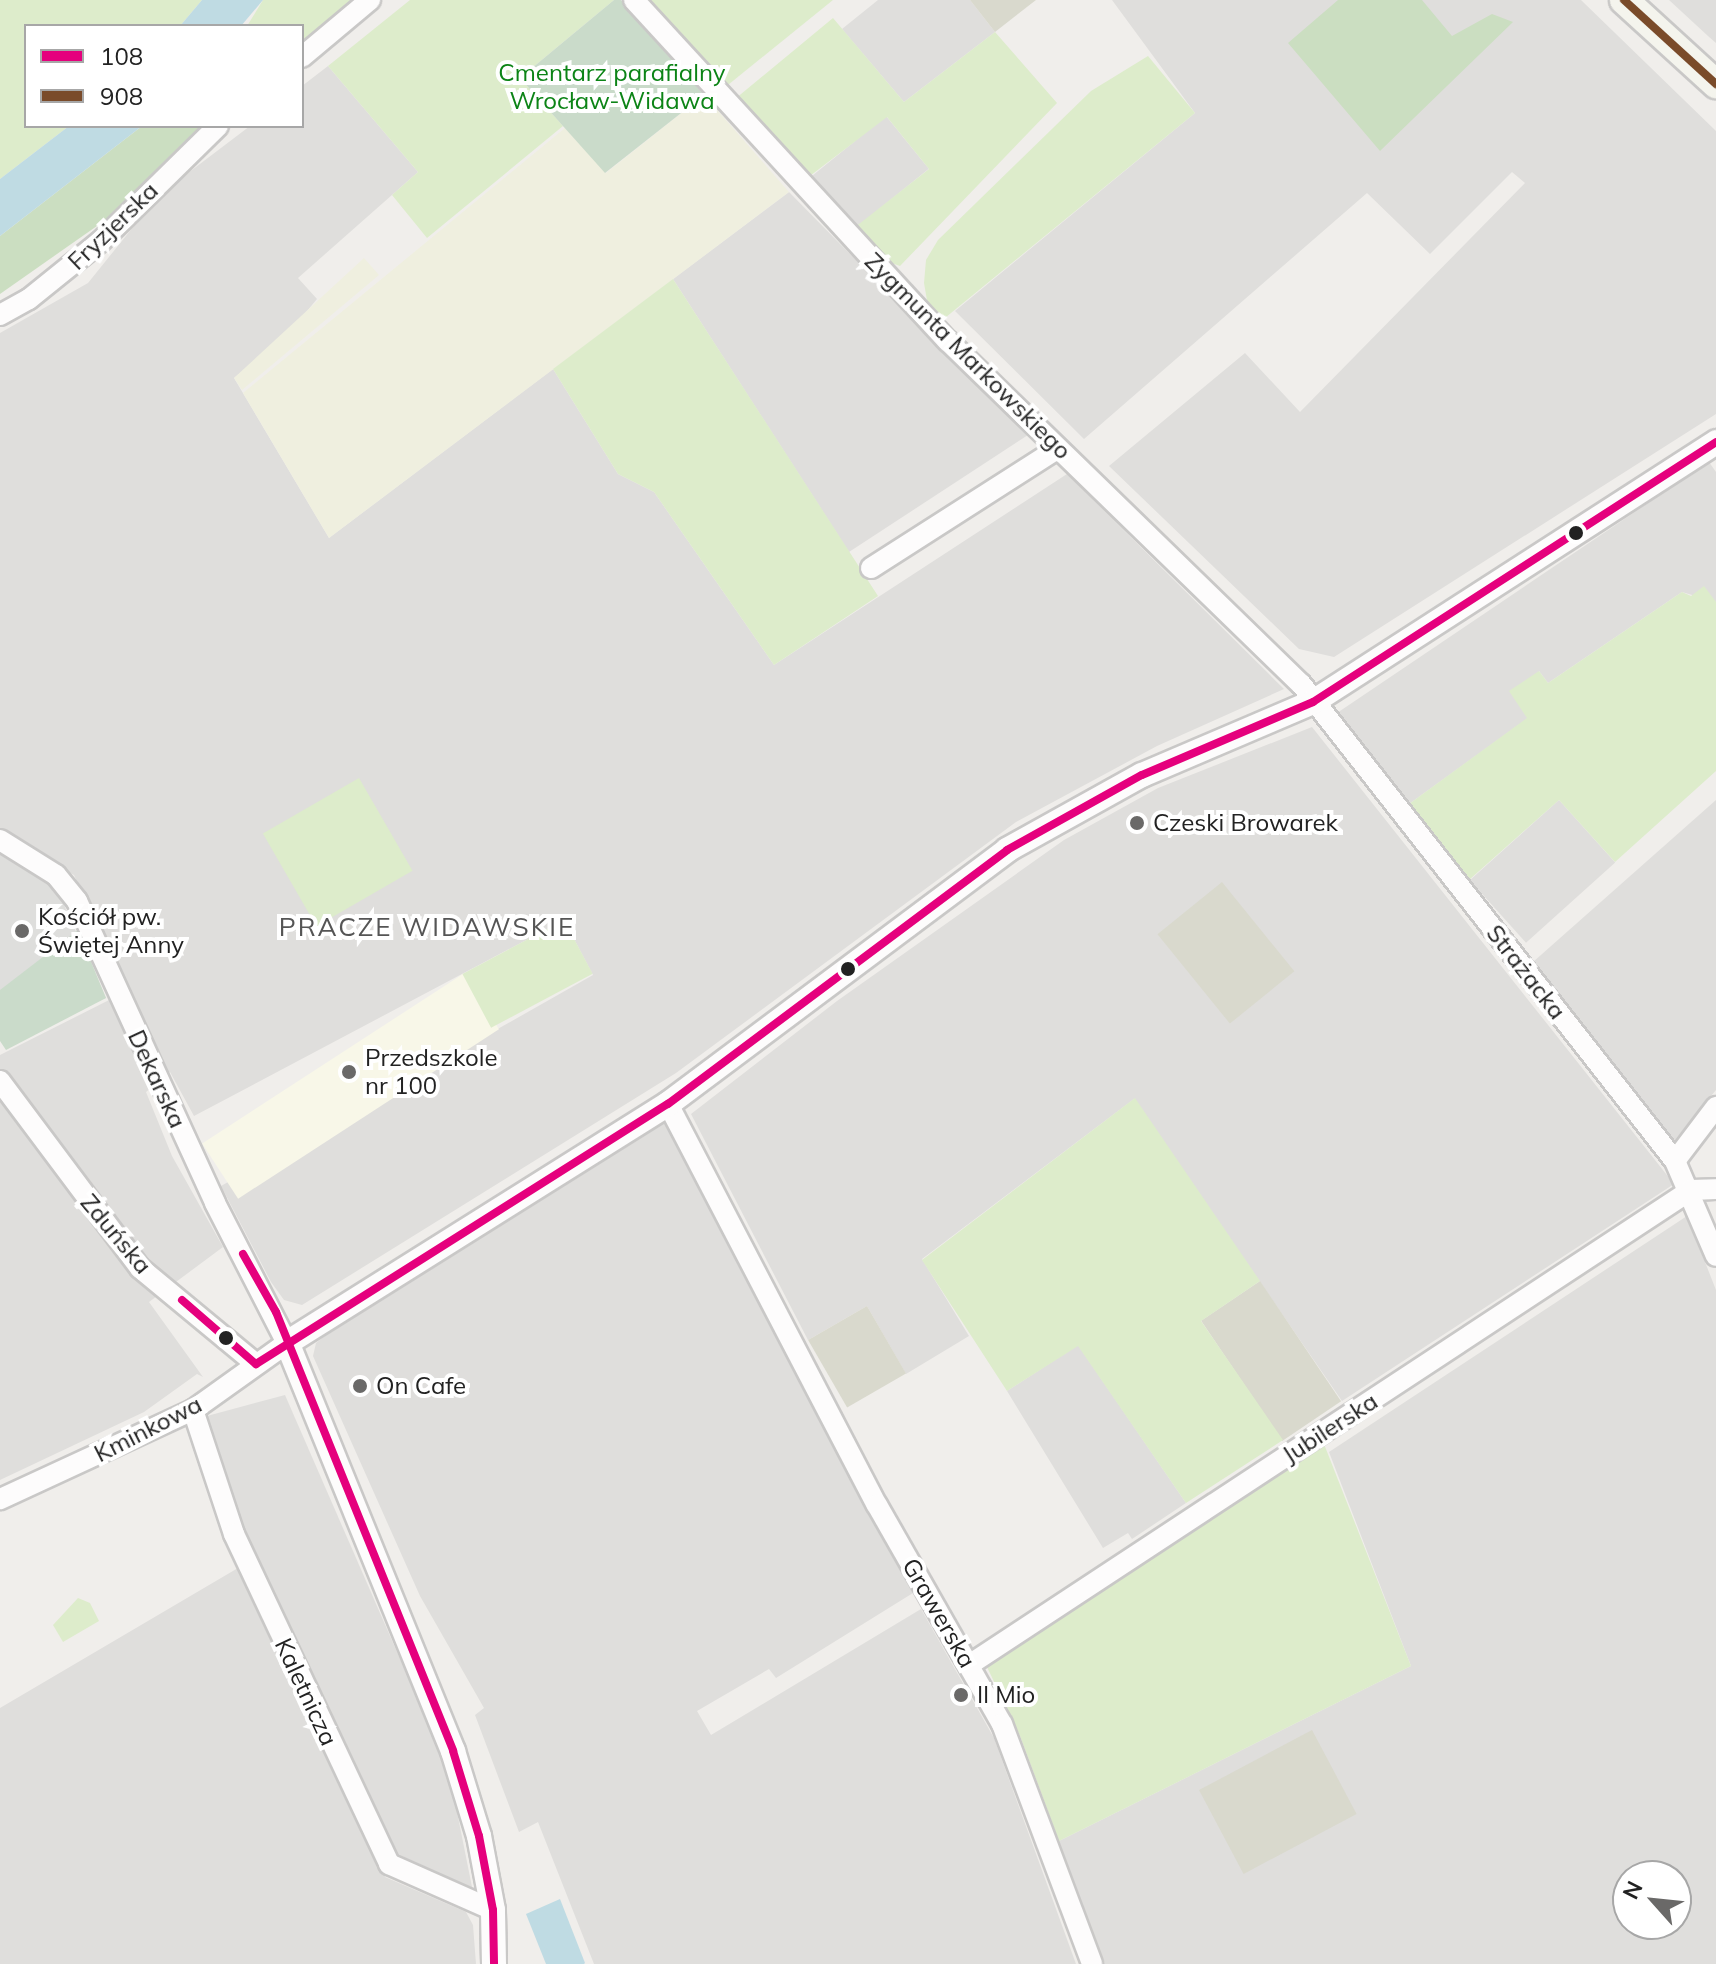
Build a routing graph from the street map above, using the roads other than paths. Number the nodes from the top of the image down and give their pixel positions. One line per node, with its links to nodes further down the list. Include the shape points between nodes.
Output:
1 (370, 0): 4 (street)
2 (634, 0): 9 (street, Zygmunta Markowskiego, via 948,341)
3 (1624, 0): 5 (main road)
4 (304, 55)
5 (1716, 84)
6 (216, 128): 7 (street, Fryzjerska, via 101,241 29,299)
7 (0, 315)
8 (1716, 442): 11 (street)
9 (1057, 449): 10 (street); 11 (street, Zygmunta Markowskiego)
10 (871, 568)
11 (1313, 702): 14 (street, via 1142,775 1007,850); 16 (street, Strażacka)
12 (0, 840): 20 (street, Dekarska, via 56,875 77,901 201,1174)
13 (0, 1081): 21 (street, Zduńska, via 140,1268)
14 (668, 1104): 20 (street); 24 (street, Grawerska, via 877,1505)
15 (1716, 1107): 16 (street)
16 (1675, 1161): 18 (street, Strażacka)
17 (1716, 1189): 18 (street)
18 (1691, 1190): 19 (street, Strażacka); 24 (street, Jubilerska)
19 (1716, 1256)
20 (287, 1343): 21 (street, Kminkowa); 25 (street, via 453,1751 479,1836)
21 (256, 1364): 22 (street, Kminkowa)
22 (195, 1418): 23 (street, Kminkowa); 25 (street, Kaletnicza, via 234,1534 389,1864)
23 (0, 1499)
24 (969, 1665): 27 (street, Grawerska, via 1002,1724)
25 (493, 1910): 26 (street)
26 (494, 1964)
27 (1092, 1964)

